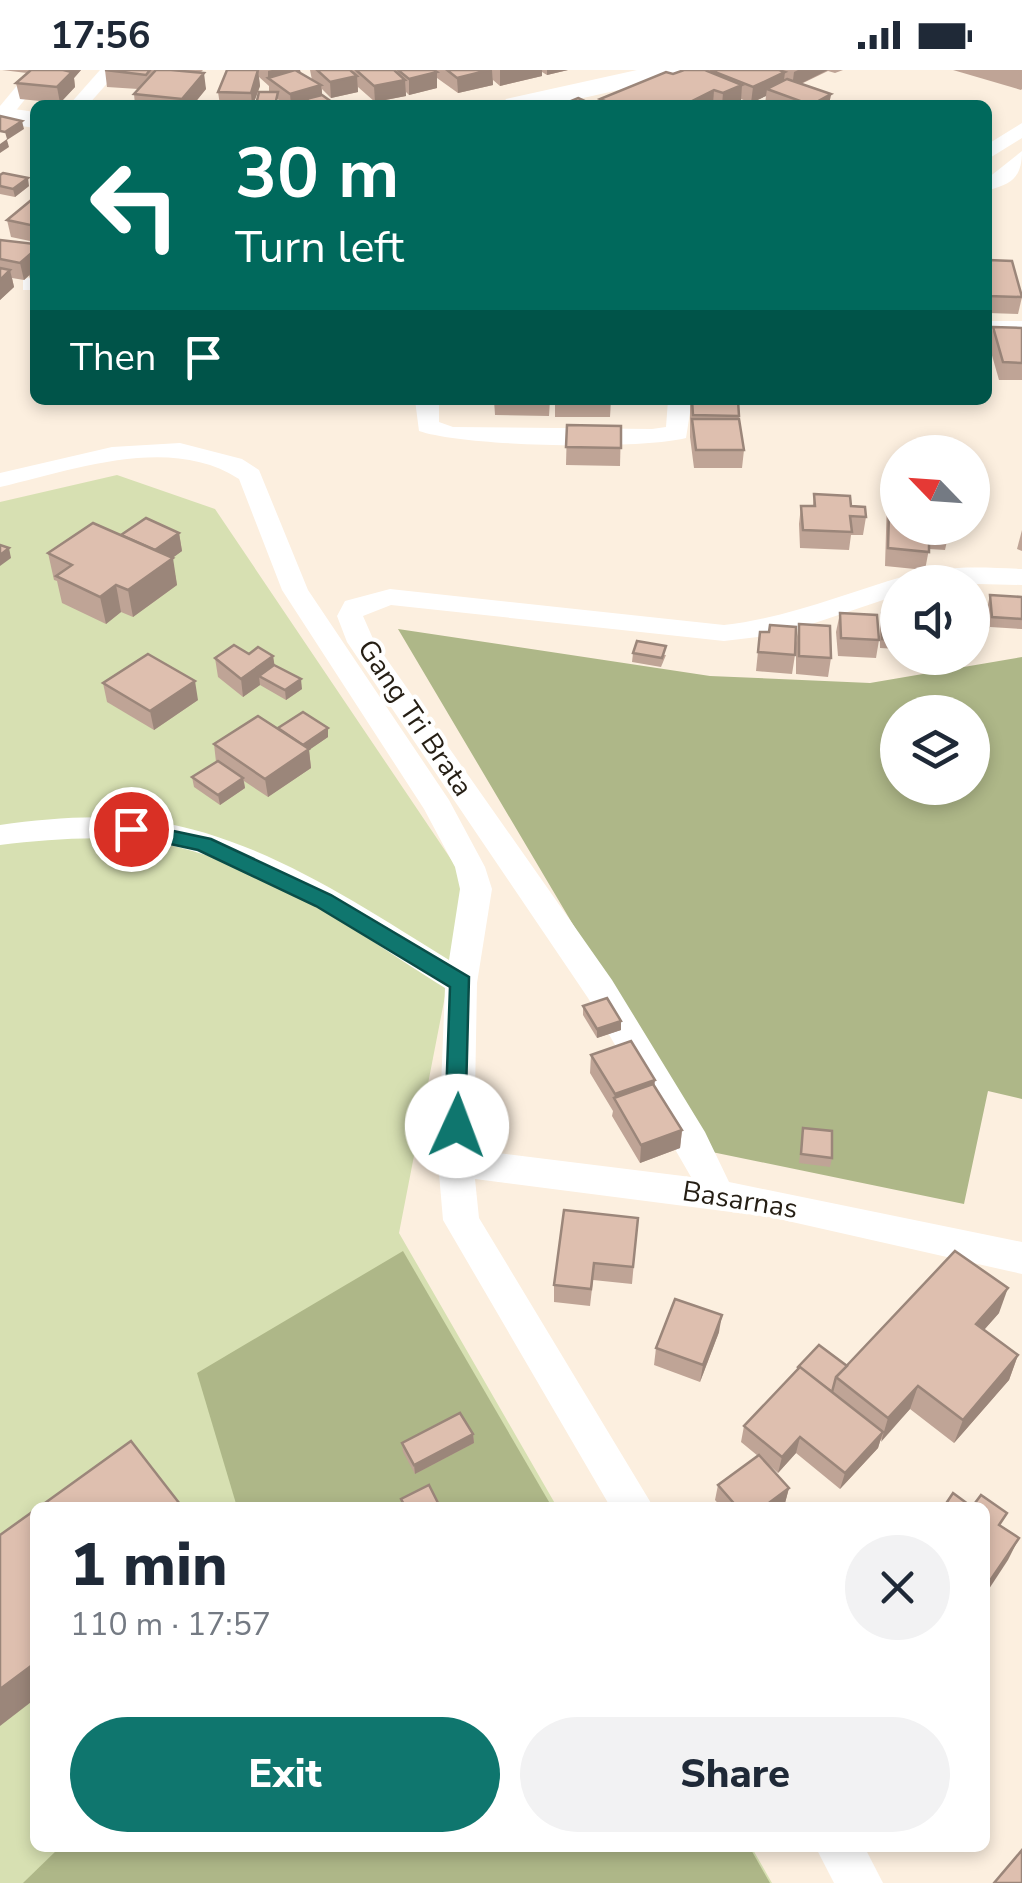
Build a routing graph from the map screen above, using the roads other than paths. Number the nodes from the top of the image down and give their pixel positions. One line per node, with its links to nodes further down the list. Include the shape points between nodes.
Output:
1 (40, 70): 6 (street)
2 (110, 70): 4 (street)
3 (670, 70): 5 (highway)
4 (83, 100)
5 (538, 100)
6 (1, 115): 7 (highway)
7 (30, 119)
8 (1022, 129): 9 (street)
9 (992, 150)
10 (1022, 157): 11 (street)
11 (992, 183)
12 (992, 328): 13 (street)
13 (1022, 328)
14 (427, 405): 15 (street, via 427,426 452,434 652,436 678,432)
15 (680, 405)
16 (0, 480): 21 (street, via 95,457 180,450 250,475 295,590 438,807 470,868 476,889)
17 (990, 575): 18 (street)
18 (1022, 577)
19 (880, 592): 23 (street, Gang Tri Brata, via 772,628 724,633 390,596 354,607 350,616 361,642 600,989 693,1142)
20 (0, 835): 21 (street, via 131,829 204,844 323,900)
21 (461, 983): 22 (street)
22 (456, 1162): 23 (street, Basarnas); 25 (street, via 461,1220)
23 (717, 1195): 24 (street, Basarnas)
24 (1022, 1258)
25 (630, 1502)
26 (841, 1852): 27 (street)
27 (860, 1883)

